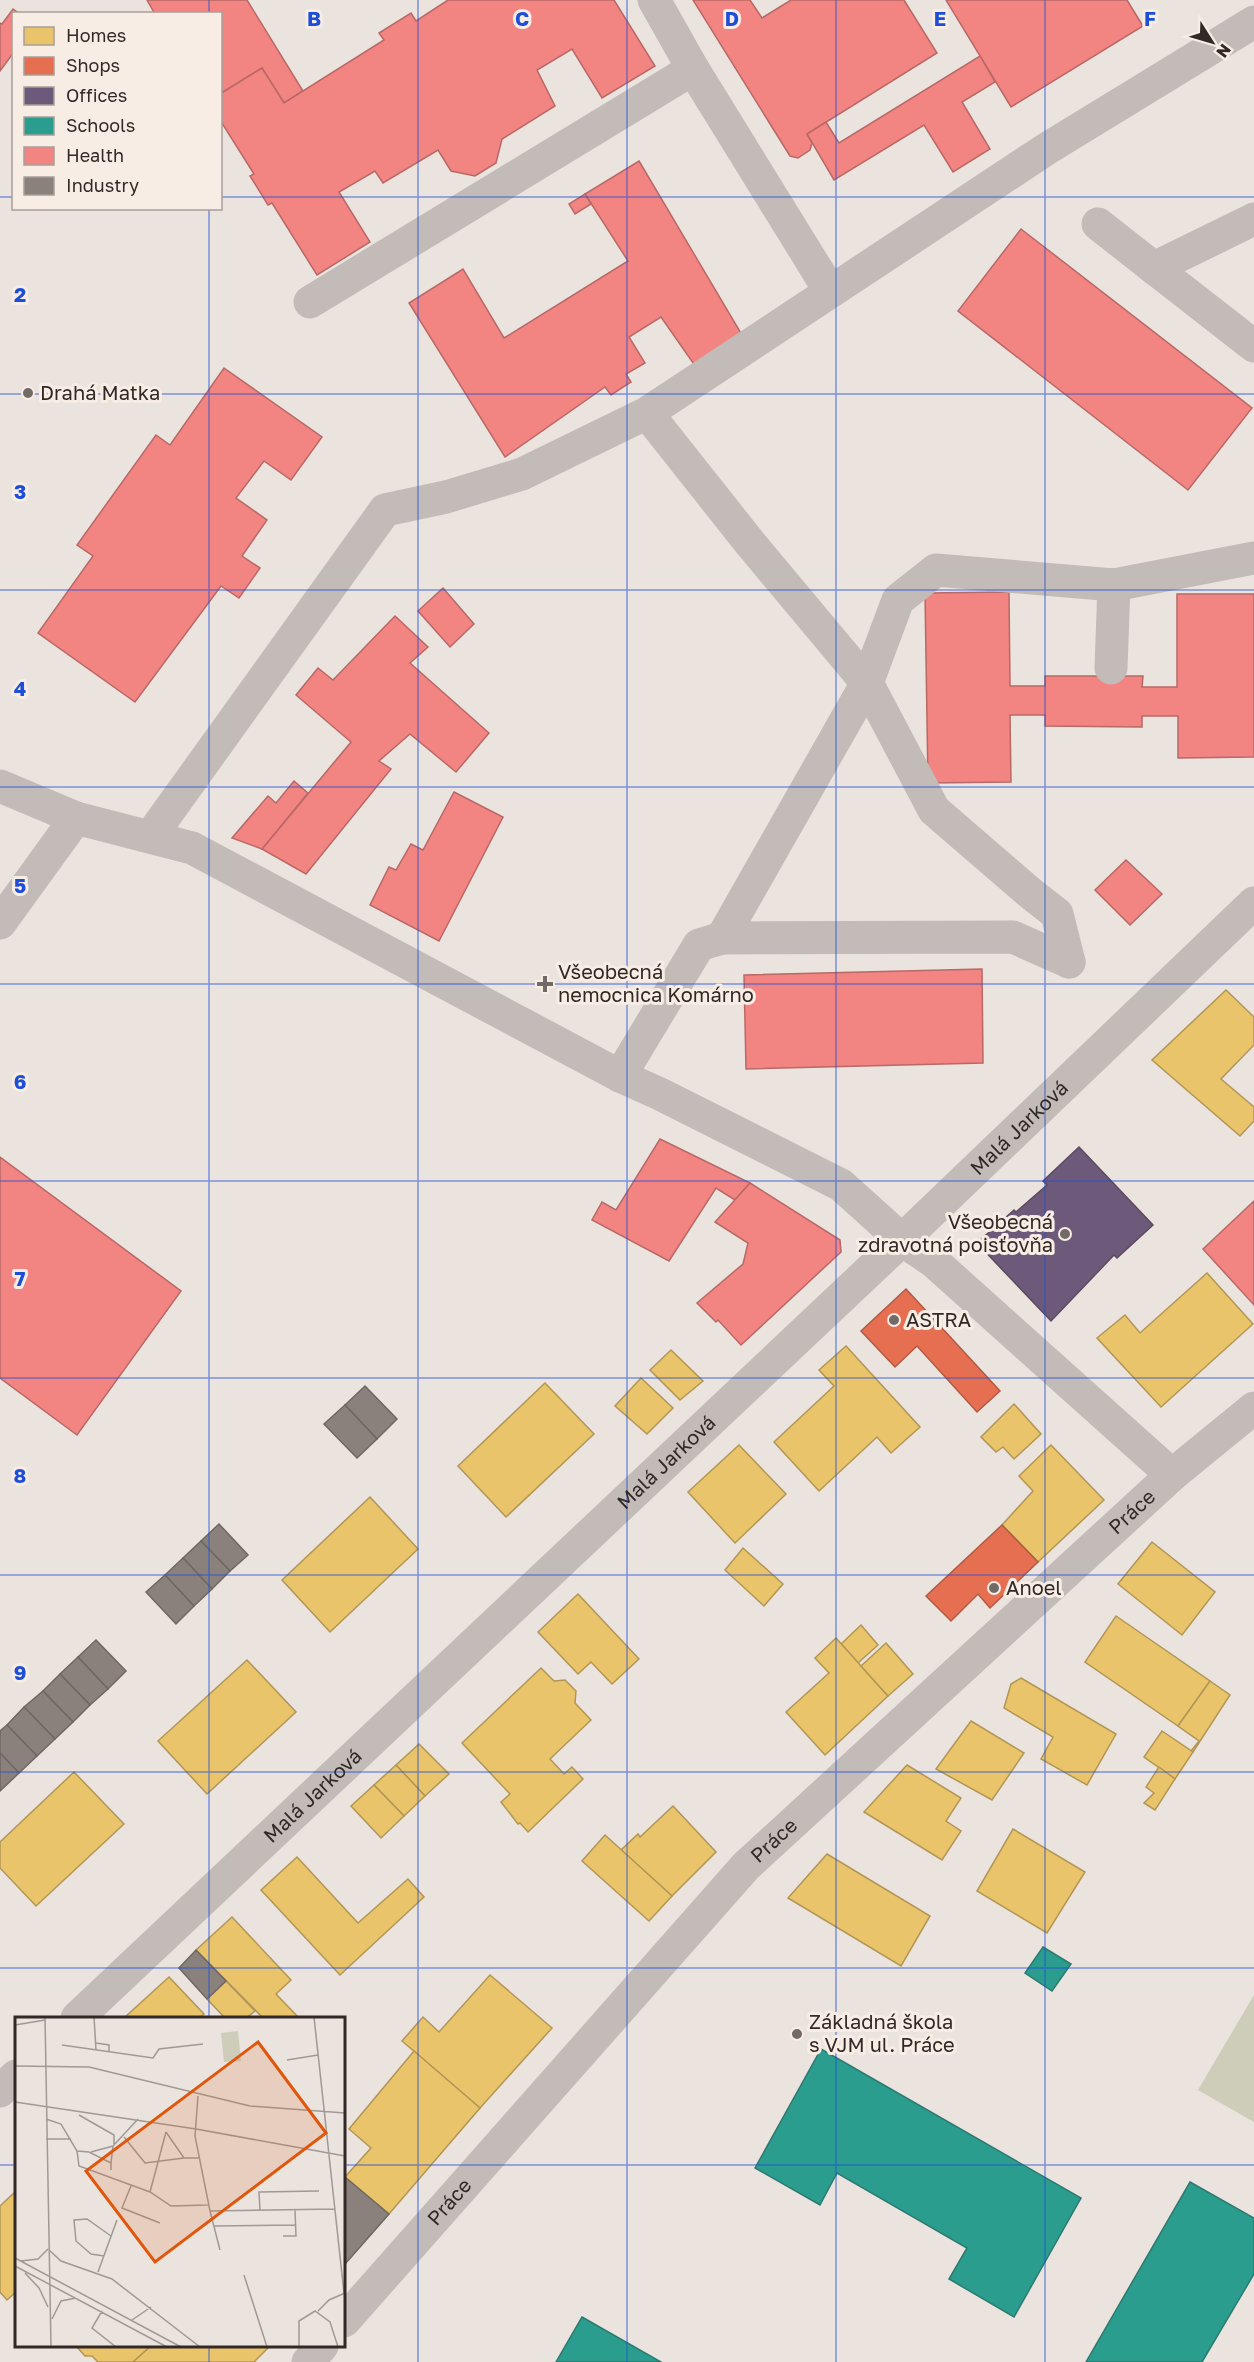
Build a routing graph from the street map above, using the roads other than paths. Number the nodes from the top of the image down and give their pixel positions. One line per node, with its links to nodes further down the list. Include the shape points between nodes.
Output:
1 (654, 0): 3 (street)
2 (1254, 22): 7 (street, via 1048,148)
3 (693, 69): 7 (street); 8 (street)
4 (1254, 219): 6 (street)
5 (1098, 224): 6 (street)
6 (1154, 268): 9 (street)
7 (830, 291): 10 (street)
8 (310, 302)
9 (1254, 346)
10 (647, 413): 14 (street); 17 (street, via 522,474 385,510)
11 (1254, 558): 12 (street)
12 (1114, 585): 13 (street); 14 (street, via 936,570 898,600)
13 (1111, 668)
14 (867, 683): 20 (street); 20 (street, via 934,810 1057,914 1069,962 1013,937)
15 (0, 786): 16 (street)
16 (76, 818): 17 (street); 19 (street)
17 (150, 837): 21 (street, via 192,848)
18 (1254, 903): 22 (street, Malá Jarková)
19 (0, 923)
20 (722, 938): 21 (street, via 699,945)
21 (620, 1076): 22 (street, via 841,1185)
22 (902, 1240): 24 (street, via 933,1261); 25 (street, Malá Jarková)
23 (1254, 1408): 24 (street, Práce)
24 (1172, 1475): 28 (street, Práce, via 746,1866)
25 (79, 2017)
26 (15, 2077): 27 (street)
27 (0, 2091)
28 (345, 2320)
29 (321, 2347): 30 (street)
30 (308, 2362)

